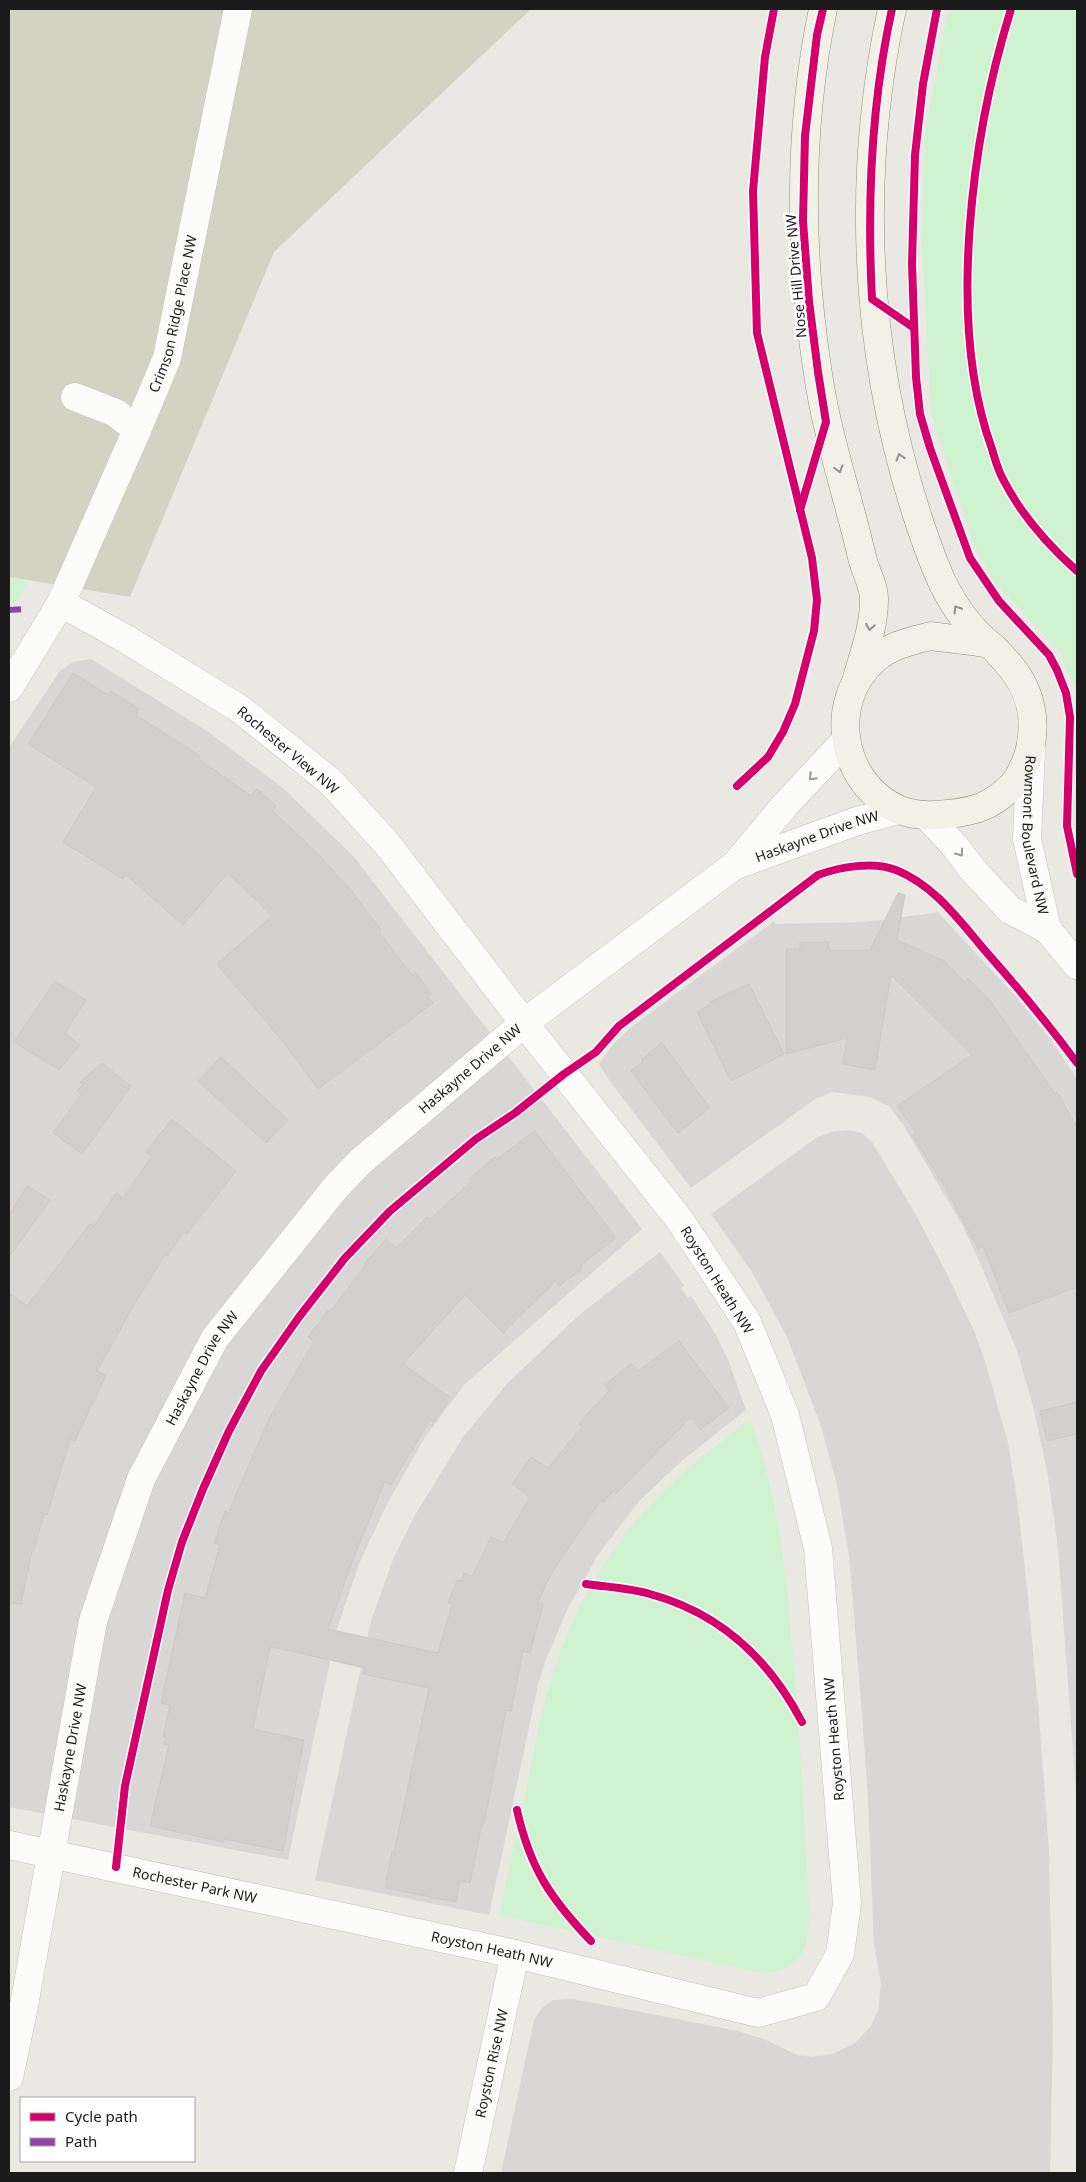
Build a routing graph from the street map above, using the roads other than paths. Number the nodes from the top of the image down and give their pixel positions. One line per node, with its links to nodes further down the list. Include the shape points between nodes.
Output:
1 (238, 9): 5 (street, Crimson Ridge Place NW, via 167,358)
2 (823, 9): 8 (street, Nose Hill Drive NW, one-way to 8, via 805,136 803,220 810,310 826,422 875,600)
3 (892, 9): 7 (street, one-way to 3, via 974,631 955,606 929,554 896,444 884,388 872,299 869,202 875,120 885,38)
4 (75, 398): 5 (street, via 116,412)
5 (137, 430): 6 (street, Crimson Ridge Place NW)
6 (61, 603): 9 (street, Crimson Ridge Place NW); 17 (street, Rochester View NW, via 240,709 331,782 388,845)
7 (990, 645): 8 (street, via 930,636 901,643 875,659); 11 (street, via 1012,668 1027,692 1034,721)
8 (856, 682): 10 (street, Nose Hill Drive NW, via 846,710)
9 (9, 688)
10 (845, 741): 12 (street, via 855,770 864,782); 14 (street, Haskayne Drive NW, one-way to 14)
11 (1032, 742): 13 (street, via 1021,775 994,802 978,810); 15 (street, Rowmont Boulevard NW, via 1027,839)
12 (899, 810): 13 (street); 14 (street, Haskayne Drive NW, via 857,821)
13 (927, 816): 15 (street, Rowmont Boulevard NW, one-way to 15, via 1010,910)
14 (735, 865): 17 (street, Haskayne Drive NW)
15 (1048, 929): 16 (street, Rowmont Boulevard NW)
16 (1077, 965)
17 (524, 1023): 19 (street, Haskayne Drive NW, via 360,1162 336,1187 215,1338 141,1479 93,1621); 21 (street, Royston Heath NW, via 679,1219 746,1322 785,1414 818,1548 847,1903 840,1954 816,1997 758,2013)
18 (9, 1845): 19 (street, Rochester Park NW)
19 (52, 1853): 20 (street, Rochester Park NW); 22 (street, Haskayne Drive NW)
20 (294, 1907): 21 (street, Royston Heath NW)
21 (515, 1954): 23 (street, Royston Rise NW)
22 (9, 2077)
23 (468, 2173)

